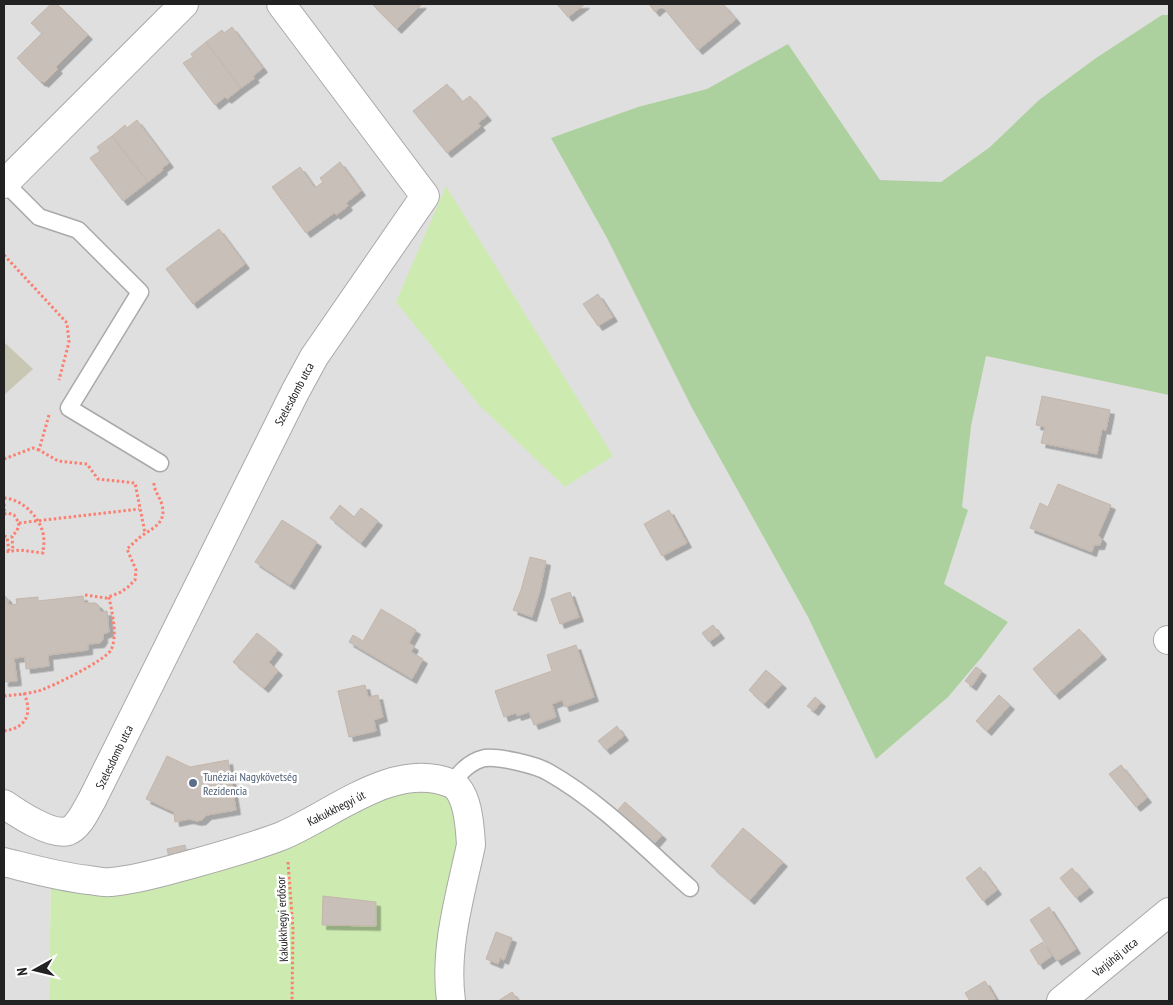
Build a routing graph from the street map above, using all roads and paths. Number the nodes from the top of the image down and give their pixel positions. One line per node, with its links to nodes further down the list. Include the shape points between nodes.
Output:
1 (184, 4): 3 (street)
2 (281, 4): 26 (street, Szelesdomb utca, via 425,196 314,357 294,392 79,821 69,830 57,832 38,825)
3 (4, 183): 9 (lane, via 39,217 78,230 140,292 69,408)
4 (4, 255): 5 (path, via 67,323 70,342)
5 (57, 385)
6 (49, 413): 7 (path)
7 (39, 450): 8 (path, via 33,448); 12 (path, via 58,461 87,464 98,479 135,484)
8 (4, 460)
9 (160, 463): 16 (path, via 154,484 163,514 159,523)
10 (4, 498): 14 (path, via 16,500)
11 (4, 504): 13 (path)
12 (139, 509): 14 (path); 16 (path)
13 (4, 514): 15 (path, via 14,515)
14 (38, 520): 15 (path); 18 (path, via 44,540 43,553)
15 (18, 523): 18 (path, via 12,536)
16 (145, 533): 21 (path, via 128,549 136,570 135,580 121,592)
17 (4, 536): 18 (path)
18 (11, 551): 19 (path)
19 (4, 552)
20 (85, 595): 21 (path)
21 (108, 597): 22 (path, via 114,641 110,652 52,686)
22 (24, 693): 23 (path); 24 (path, via 29,703 23,724)
23 (4, 696)
24 (4, 731)
25 (453, 783): 27 (street, Kakukkhegyi út, via 411,778 395,782 372,790); 29 (lane, via 459,773 484,758 521,762 546,771 587,797); 32 (street, via 462,795 471,844 451,943)
26 (4, 804)
27 (281, 836): 28 (street, Kakukkhegyi út, via 221,856 110,883 65,878); 31 (path, Kakukkhegyi erdősor, via 287,858 293,929)
28 (4, 862)
29 (690, 888)
30 (1169, 912): 33 (street, Varjúháj utca)
31 (292, 1001)
32 (451, 1001)
33 (1061, 1001)

